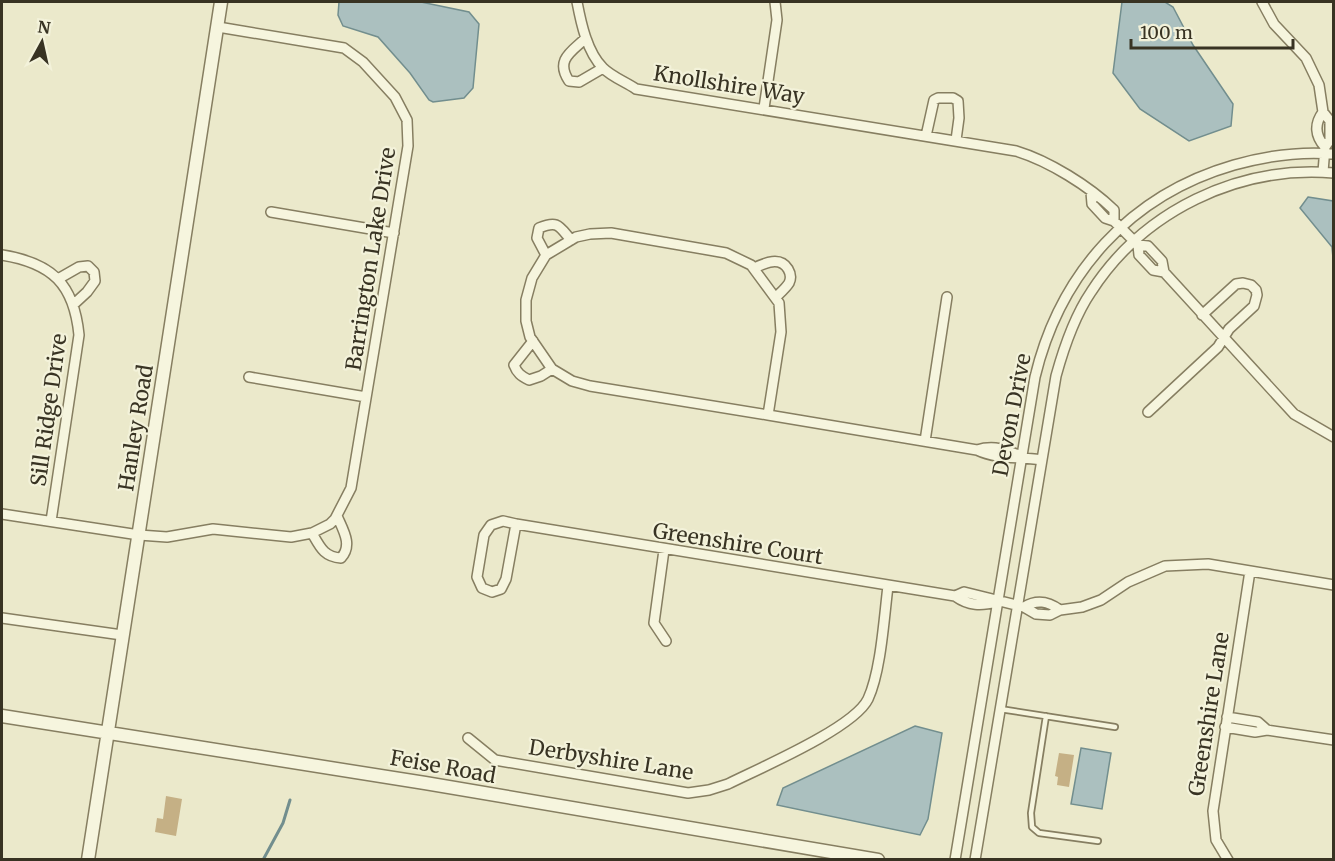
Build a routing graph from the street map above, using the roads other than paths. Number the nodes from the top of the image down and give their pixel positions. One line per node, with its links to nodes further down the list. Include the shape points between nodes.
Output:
1 (221, 2): 5 (street, Hanley Road)
2 (577, 2): 6 (street, Knollshire Way)
3 (775, 2): 8 (street, via 777,20)
4 (1262, 2): 11 (street, via 1274,24 1306,58 1319,85 1323,112 1317,120 1318,139)
5 (218, 27): 15 (street, Barrington Lake Drive, via 344,48 363,62 395,97 406,120 408,146); 42 (street, Hanley Road)
6 (586, 38): 7 (street, Knollshire Way); 7 (street, via 563,62 569,81 579,82)
7 (603, 68): 8 (street, Knollshire Way, via 636,89)
8 (764, 108): 9 (street, Knollshire Way)
9 (926, 136): 10 (street, Knollshire Way); 10 (street, via 934,100 953,98 959,109)
10 (956, 140): 14 (street, Knollshire Way, via 1030,155 1080,183 1091,192 1092,204)
11 (1328, 152): 12 (street); 14 (street, Devon Drive, via 1255,159 1217,170 1176,188)
12 (1328, 173): 17 (street, Devon Drive, via 1276,174 1216,189 1178,208)
13 (271, 212): 15 (street)
14 (1117, 224): 17 (street, Knollshire Way); 35 (street, Devon Drive, via 1076,280 1050,330 1035,378)
15 (394, 233): 30 (street, Barrington Lake Drive)
16 (572, 240): 19 (street); 19 (street, via 555,224 539,228 537,238); 20 (street, via 611,233 726,253)
17 (1136, 242): 25 (street, Knollshire Way, via 1140,255 1153,270 1164,272); 36 (street, Devon Drive, via 1091,291 1072,326 1056,376)
18 (2, 255): 21 (street, Sill Ridge Drive, via 37,264)
19 (546, 255): 27 (street, via 532,278 526,300 526,321)
20 (754, 268): 22 (street); 22 (street, via 775,262 788,268 788,285)
21 (58, 279): 24 (street, Sill Ridge Drive); 24 (street, via 79,267 88,266 94,272 95,281)
22 (776, 297): 32 (street, via 781,332)
23 (947, 297): 34 (street)
24 (74, 304): 39 (street, Sill Ridge Drive, via 80,335)
25 (1202, 315): 26 (street, Knollshire Way); 26 (street, via 1236,284 1251,285 1256,290 1254,306)
26 (1223, 338): 31 (street); 33 (street, Knollshire Way, via 1294,414)
27 (533, 341): 28 (street); 28 (street, via 521,353 514,365 516,370 529,380)
28 (552, 369): 32 (street, via 590,386)
29 (249, 377): 30 (street)
30 (366, 397): 38 (street, Barrington Lake Drive, via 353,480)
31 (1148, 412)
32 (768, 415): 34 (street)
33 (1334, 437)
34 (925, 441): 35 (street, via 977,450 998,448)
35 (1022, 457): 36 (street); 47 (street, Devon Drive)
36 (1041, 460): 48 (street, Devon Drive)
37 (2, 514): 39 (street)
38 (337, 516): 41 (street); 41 (street, via 348,546 341,558 321,549)
39 (51, 521): 42 (street)
40 (516, 525): 40 (street, Greenshire Court, via 503,521 487,529 477,577 482,588 492,592 501,589); 43 (street, Greenshire Court)
41 (312, 533): 42 (street, via 280,537 213,529 167,537)
42 (139, 535): 50 (street, Hanley Road)
43 (664, 550): 46 (street, Greenshire Court); 51 (street, via 654,623)
44 (1250, 571): 45 (street); 48 (street, via 1208,564 1165,566 1082,607 1060,610 1052,603 1033,602); 56 (street, Greenshire Lane)
45 (1334, 585)
46 (888, 586): 47 (street, Greenshire Court, via 955,596 964,592); 61 (street, Derbyshire Lane, via 875,678 867,701 839,727 728,784 688,793 495,760)
47 (998, 602): 48 (street, Greenshire Court); 52 (street, Devon Drive)
48 (1020, 606): 53 (street, Devon Drive)
49 (2, 618): 50 (street)
50 (122, 635): 60 (street, Hanley Road)
51 (666, 641)
52 (981, 706): 53 (street); 66 (street, Devon Drive)
53 (1000, 709): 55 (lane); 67 (street, Devon Drive)
54 (2, 716): 60 (street, Feise Road)
55 (1046, 716): 57 (lane); 63 (lane, via 1032,827 1044,834)
56 (1227, 717): 58 (street, Greenshire Lane); 59 (street, via 1258,722)
57 (1115, 727)
58 (1225, 727): 59 (street); 68 (street, Greenshire Lane, via 1213,824 1216,840)
59 (1267, 730): 62 (street)
60 (108, 731): 64 (street, Hanley Road); 65 (street, Feise Road)
61 (468, 738)
62 (1334, 740)
63 (1098, 841)
64 (88, 860)
65 (878, 860)
66 (955, 860)
67 (975, 860)
68 (1228, 860)

